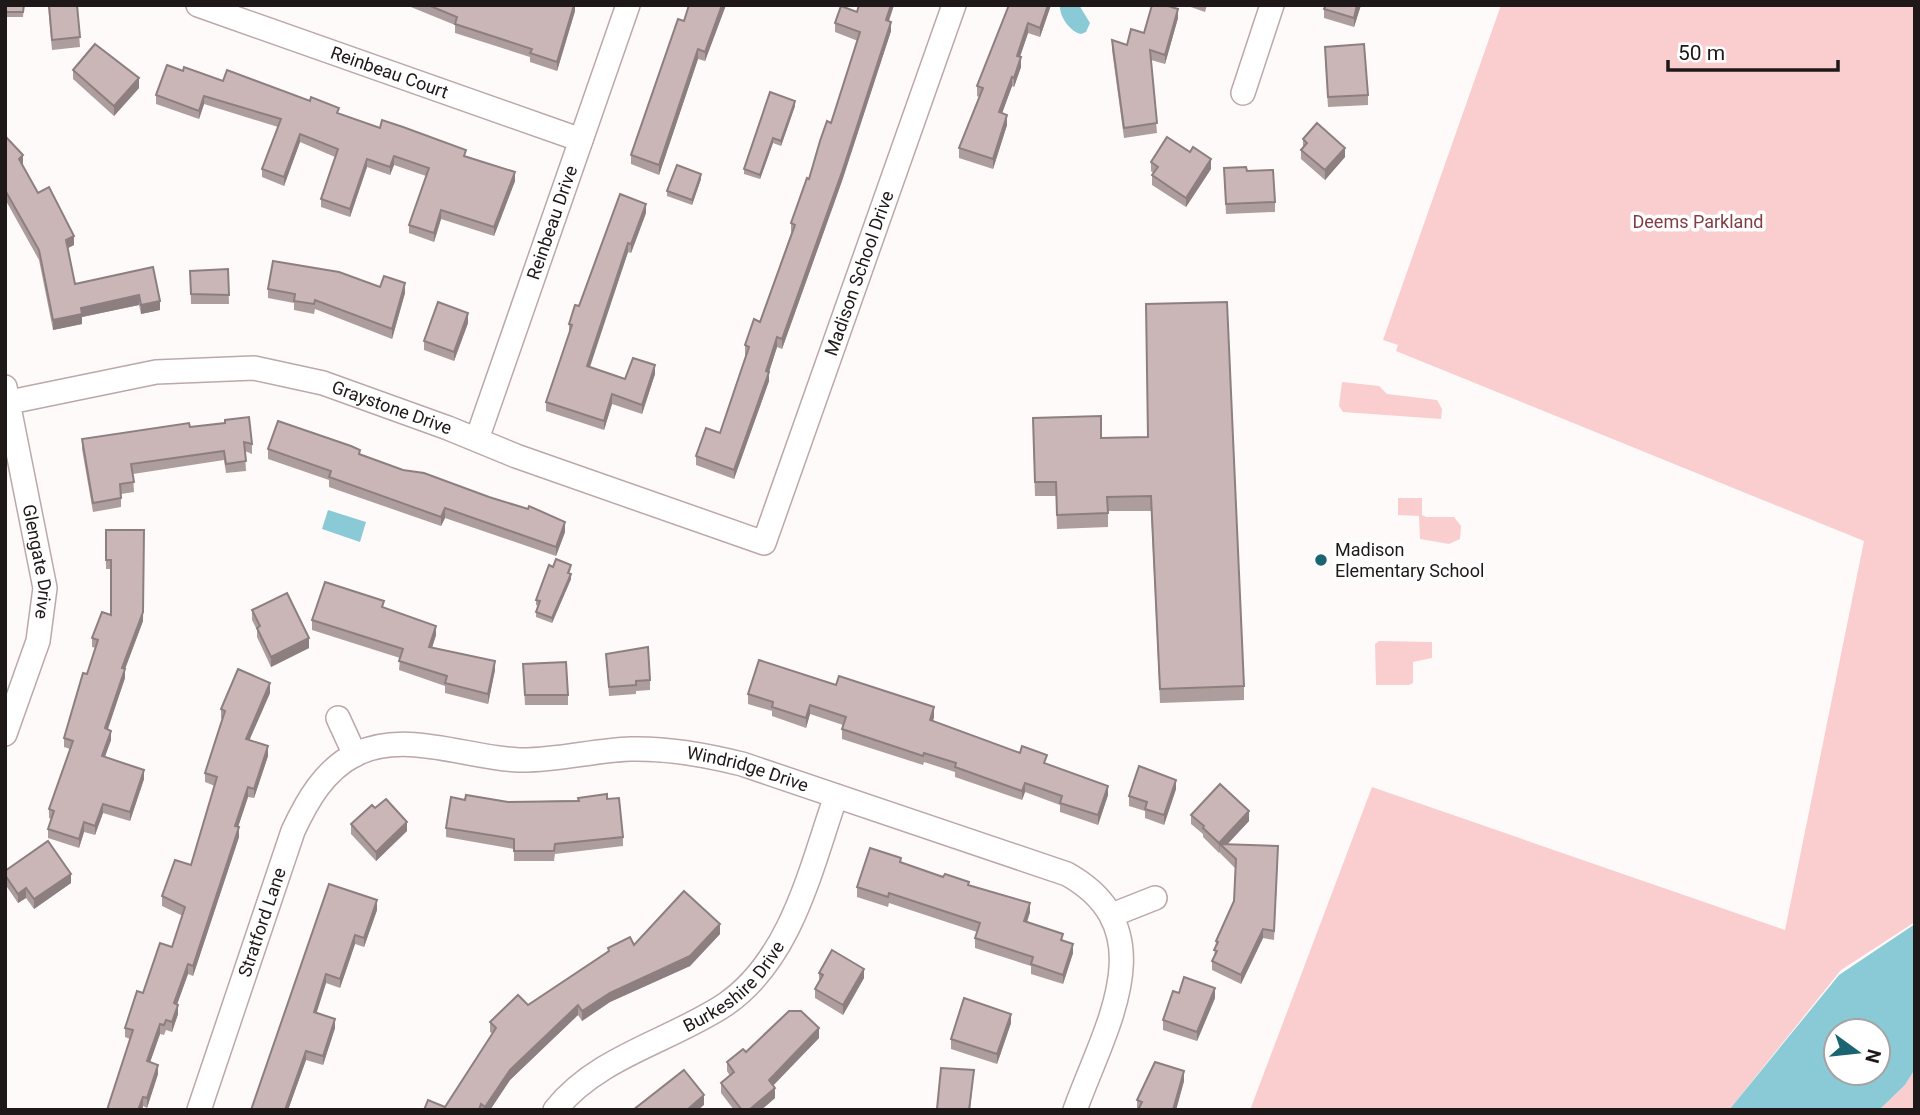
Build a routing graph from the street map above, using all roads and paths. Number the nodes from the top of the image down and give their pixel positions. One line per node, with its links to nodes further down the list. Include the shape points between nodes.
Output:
1 (198, 5): 6 (street, Reinbeau Court)
2 (628, 5): 6 (street, Reinbeau Drive)
3 (954, 5): 9 (street, Madison School Drive)
4 (1272, 5): 5 (street)
5 (1243, 93)
6 (581, 140): 8 (street, Reinbeau Drive)
7 (6, 397): 8 (street, Graystone Drive, via 156,373 254,368 323,383); 11 (street, Glengate Drive, via 45,587 38,641)
8 (477, 439): 9 (street, Graystone Drive)
9 (764, 543)
10 (338, 718): 12 (street)
11 (5, 734)
12 (355, 755): 13 (street, Windridge Drive, via 400,745 522,760 629,749 675,751 742,764); 16 (street, Stratford Lane, via 317,787 293,831)
13 (836, 796): 15 (street, Windridge Drive, via 1067,874 1086,884); 17 (street, Burkeshire Drive, via 796,911 756,976 726,1003 602,1071)
14 (1155, 898): 15 (street)
15 (1112, 915): 18 (street, via 1123,953 1122,972)
16 (199, 1110)
17 (555, 1110)
18 (1075, 1110)

